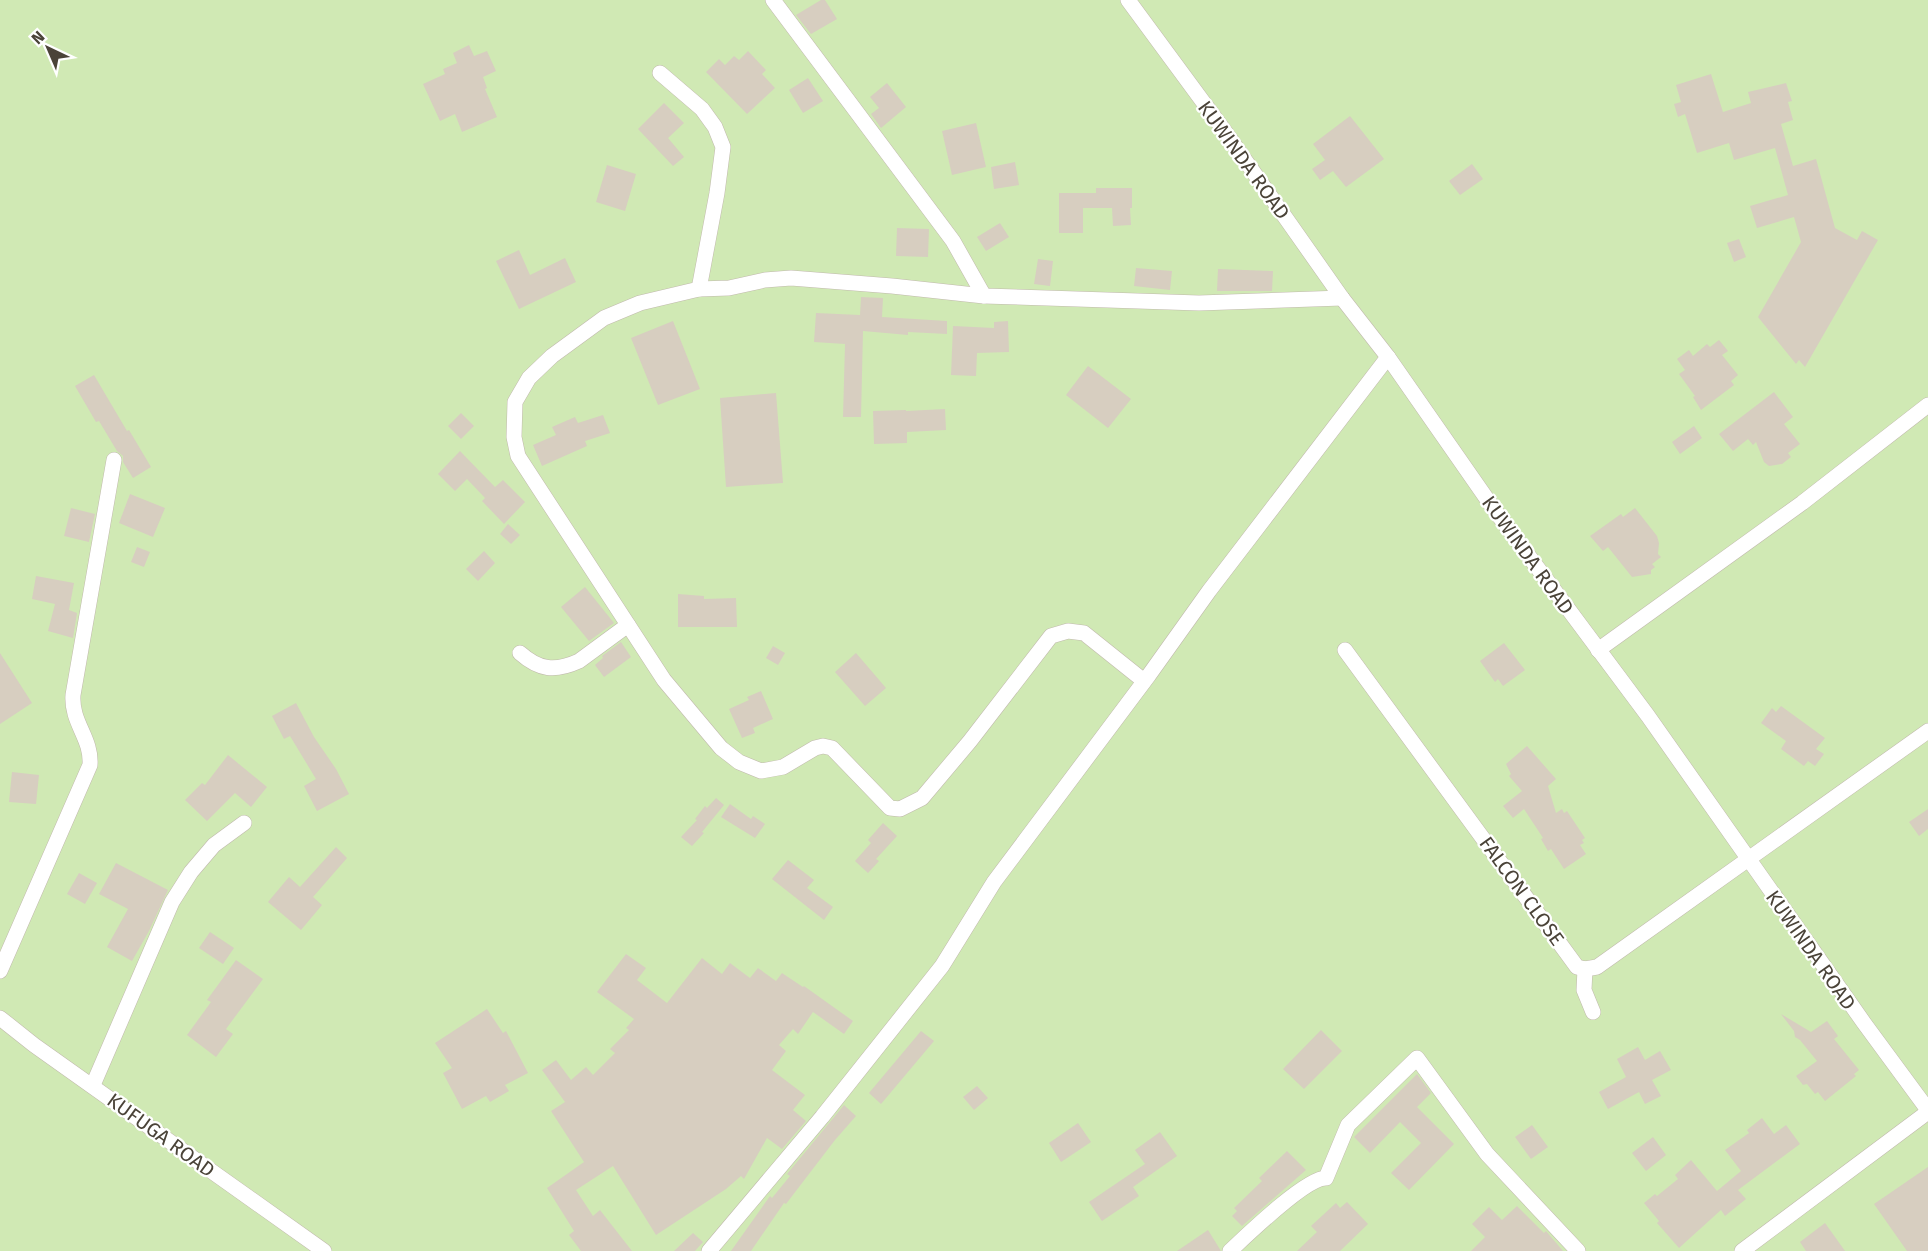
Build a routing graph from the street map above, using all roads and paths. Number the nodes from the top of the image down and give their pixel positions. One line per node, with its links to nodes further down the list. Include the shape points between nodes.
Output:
1 (773, 0): 5 (street, via 953,241)
2 (1128, 0): 6 (street, KUWINDA ROAD)
3 (660, 73): 4 (street, via 702,109 723,147)
4 (699, 289): 5 (street, via 791,278); 10 (street, via 640,303 604,318 552,356 529,378 515,402 518,456)
5 (984, 296): 6 (street, via 1199,303)
6 (1342, 298): 7 (street, KUWINDA ROAD)
7 (1388, 357): 12 (street, KUWINDA ROAD); 14 (street)
8 (1928, 405): 12 (street, via 1802,503)
9 (114, 460): 19 (street, via 73,695 72,708 88,744 90,765)
10 (628, 625): 13 (street, via 570,665 544,669); 14 (street, via 664,680 721,748 739,762 761,771 783,767 815,748 832,748 890,808 900,809 922,798 1051,636 1068,631 1084,633)
11 (1345, 650): 18 (street, FALCON CLOSE, via 1577,967)
12 (1598, 650): 17 (street, KUWINDA ROAD)
13 (520, 653)
14 (1144, 681): 25 (street, via 994,882 942,966 822,1118)
15 (1928, 731): 17 (street)
16 (244, 823): 22 (street, via 214,845 172,902)
17 (1747, 859): 18 (street, via 1597,967); 23 (street, KUWINDA ROAD)
18 (1585, 969): 20 (street, via 1584,990)
19 (0, 971)
20 (1593, 1012)
21 (0, 1018): 22 (street, KUFUGA ROAD)
22 (93, 1085): 24 (street, KUFUGA ROAD)
23 (1928, 1111): 28 (street)
24 (324, 1251)
25 (709, 1251)
26 (1230, 1251): 27 (street, via 1286,1202 1319,1178 1326,1178 1348,1125 1417,1058 1487,1154)
27 (1578, 1251)
28 (1742, 1251)

